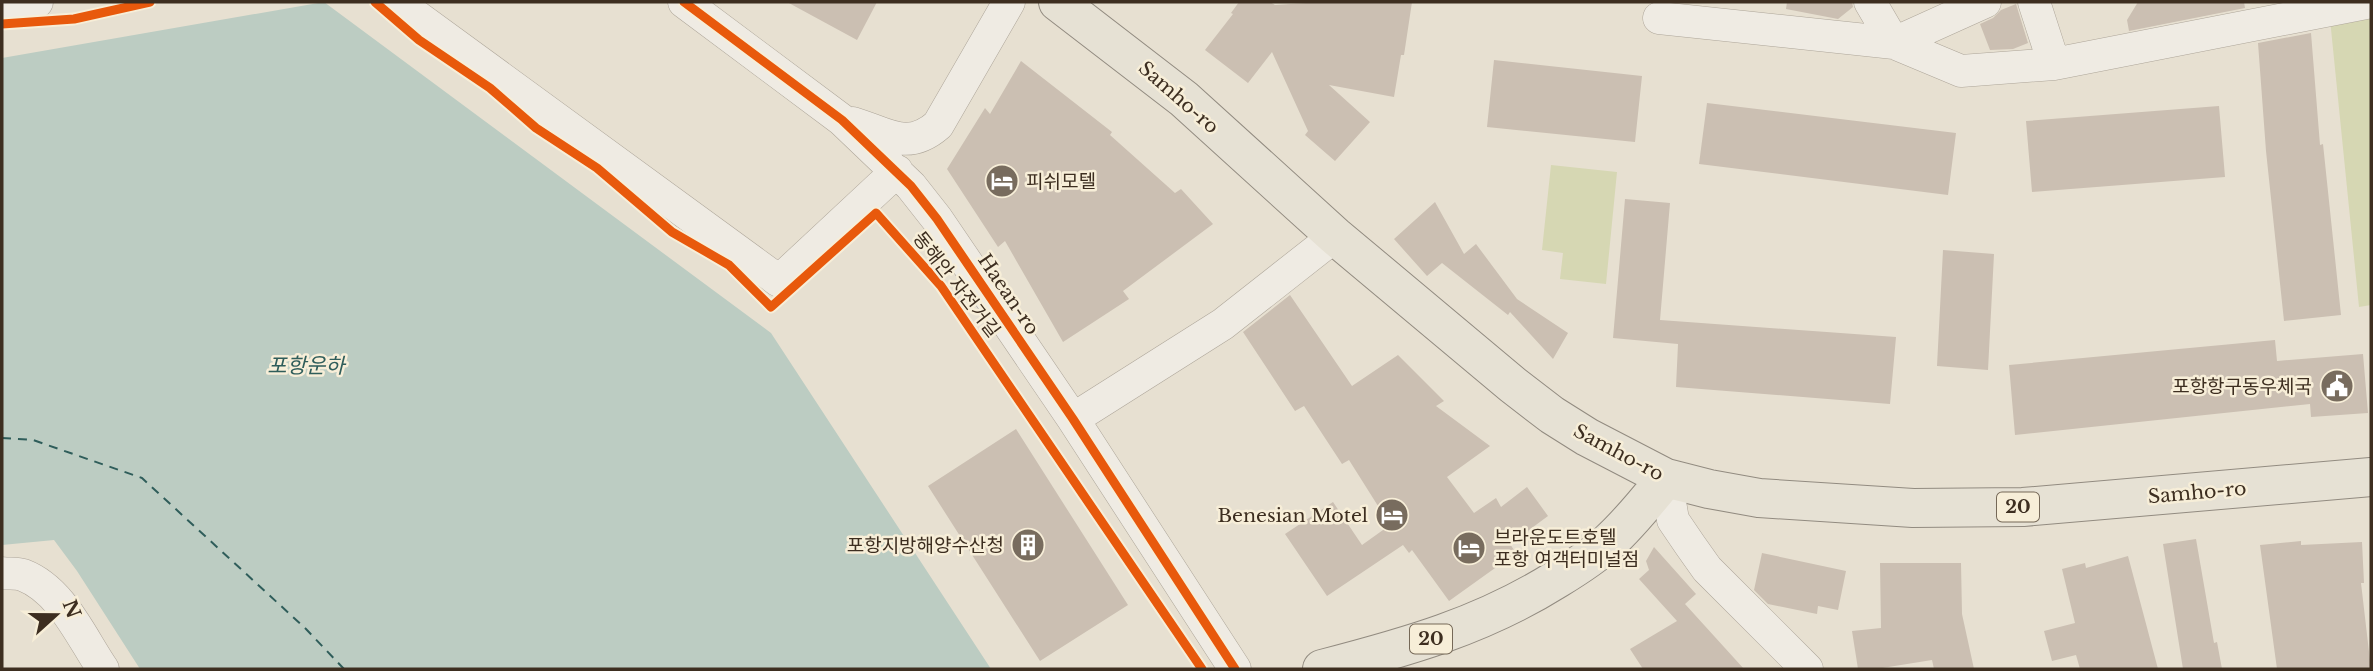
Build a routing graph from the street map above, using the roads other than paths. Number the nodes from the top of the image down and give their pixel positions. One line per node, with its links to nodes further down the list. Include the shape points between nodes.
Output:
1 (37, 2): 10 (street)
2 (397, 2): 15 (street, via 779,281)
3 (684, 2): 14 (street, Haean-ro)
4 (1009, 2): 14 (street, via 931,132 903,141)
5 (1058, 2): 16 (main road, Samho-ro, via 1184,99)
6 (1870, 2): 12 (street)
7 (1985, 2): 12 (street)
8 (2034, 2): 13 (street)
9 (2371, 2): 13 (street)
10 (2, 8)
11 (1659, 18): 12 (street)
12 (1894, 43): 13 (street, via 1961,71)
13 (2054, 64)
14 (842, 120): 15 (street, Haean-ro)
15 (897, 171): 17 (street, Haean-ro, via 937,219)
16 (1335, 236): 17 (street, via 1223,324); 19 (main road, Samho-ro, via 1552,415)
17 (1073, 419): 22 (street, Haean-ro)
18 (2371, 477): 19 (main road, Samho-ro / 20, via 2023,507 1913,508 1759,498)
19 (1666, 478): 23 (main road, 20, via 1608,543 1534,593 1460,629); 24 (street, via 1673,520 1689,545 1707,569)
20 (2, 573): 21 (street, via 21,574 55,597)
21 (103, 669)
22 (1236, 669)
23 (1322, 669)
24 (1807, 669)

